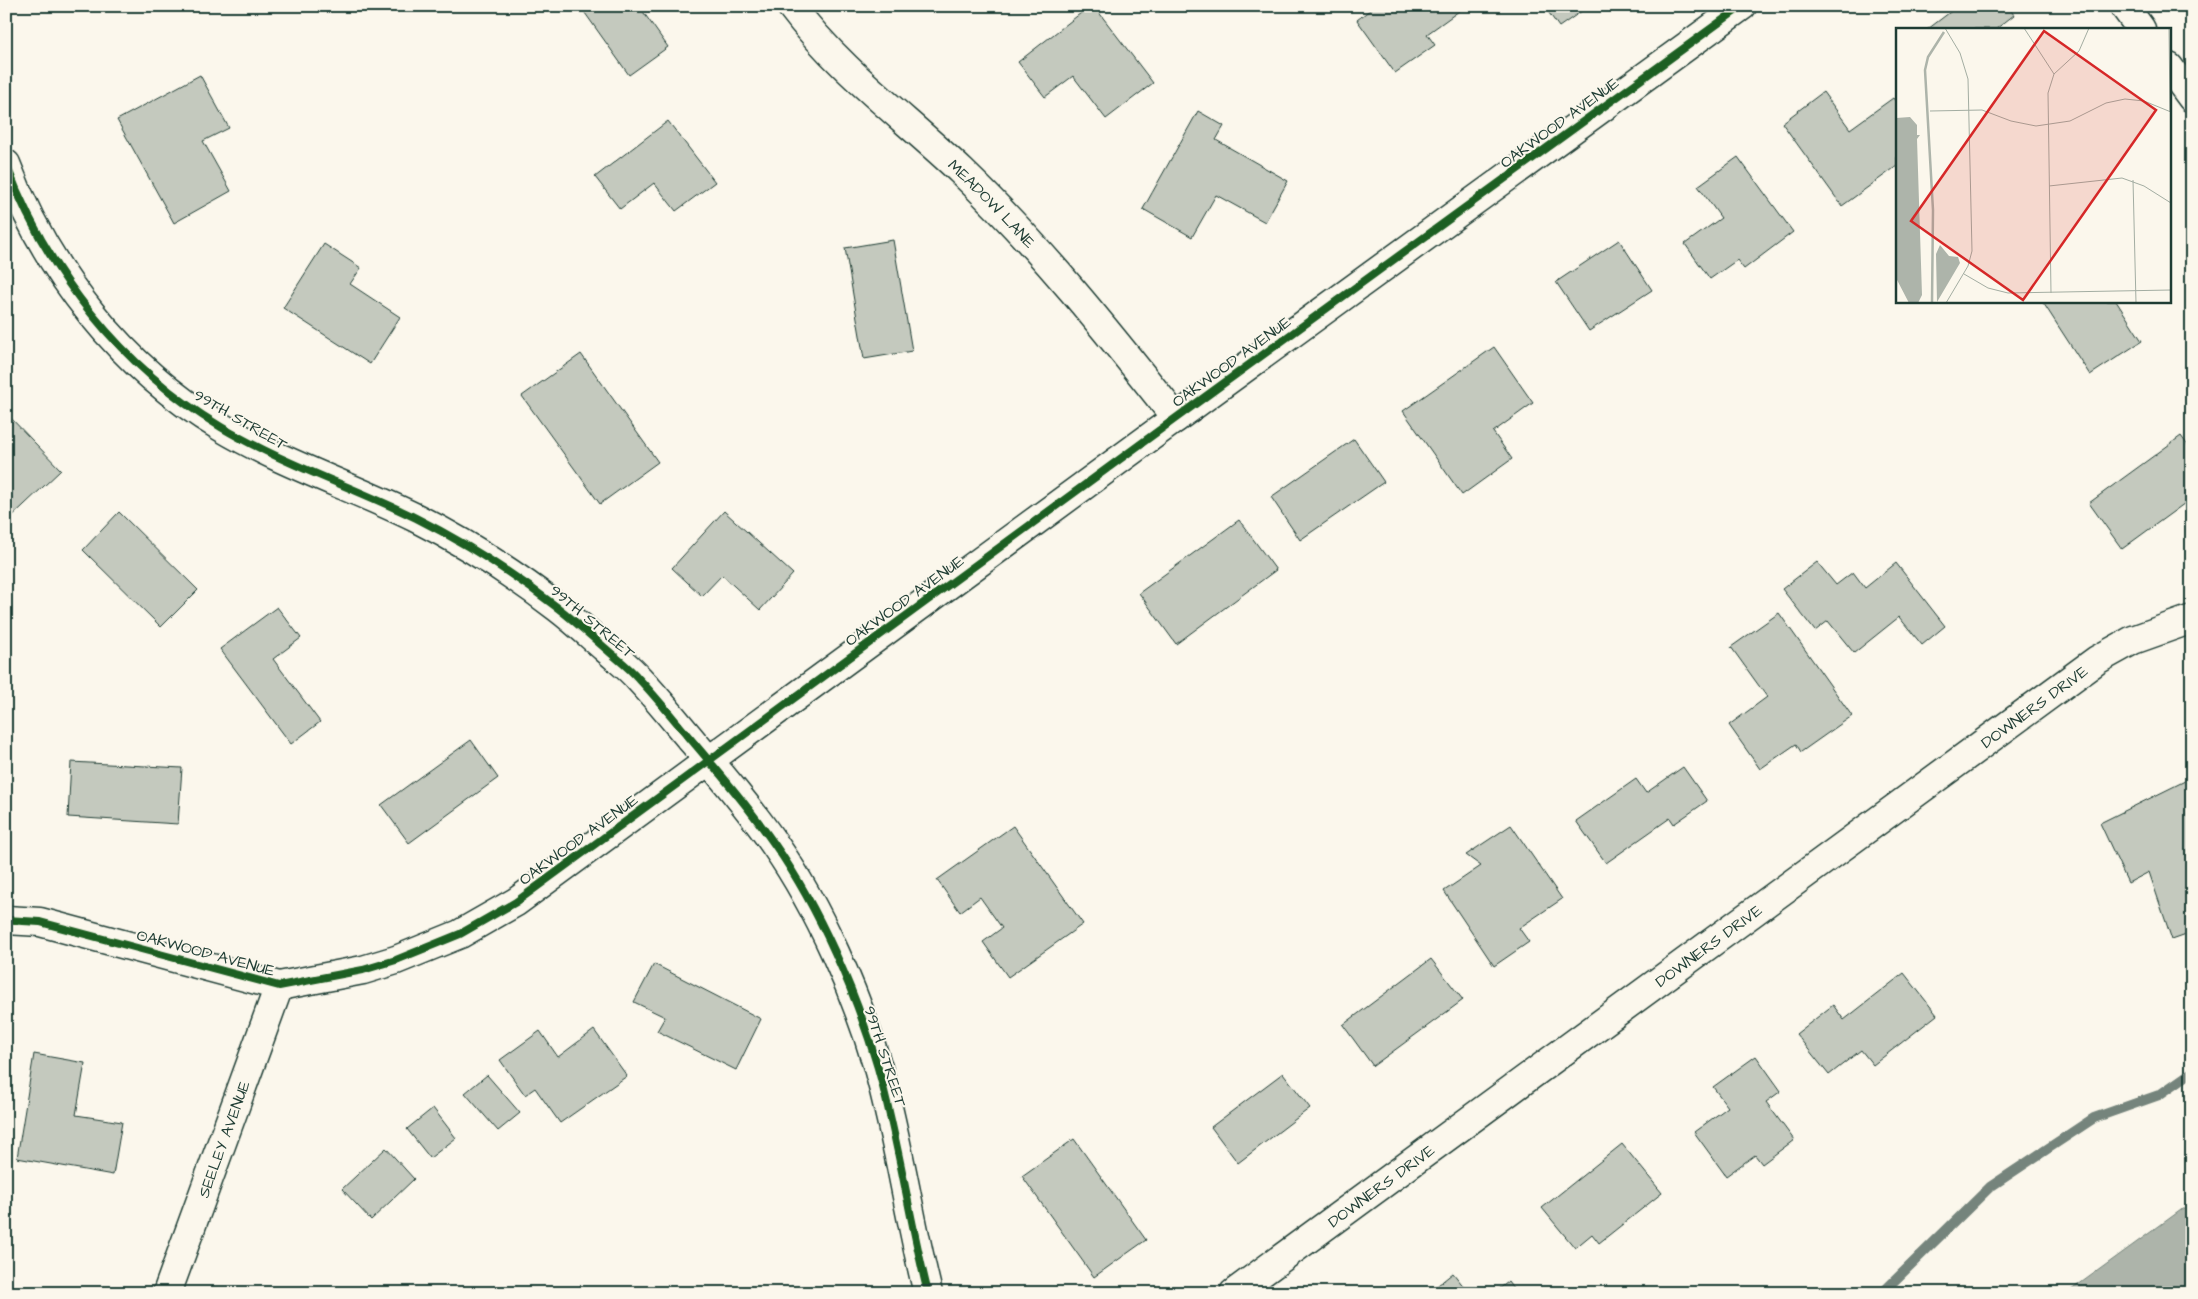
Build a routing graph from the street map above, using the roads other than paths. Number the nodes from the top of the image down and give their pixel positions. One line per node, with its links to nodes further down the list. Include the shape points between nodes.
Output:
1 (791, 6): 8 (street, MEADOW LANE, via 841,63 962,172 1018,228 1083,300)
2 (1742, 6): 8 (street, OAKWOOD AVENUE)
3 (2124, 6): 4 (street)
4 (2140, 28)
5 (2170, 68): 6 (street)
6 (2192, 98)
7 (6, 164): 10 (street, 99TH STREET, via 30,221 56,266 85,307 135,361 186,404 222,428 286,461 415,518 512,575 560,610 637,676)
8 (1176, 418): 10 (street, OAKWOOD AVENUE)
9 (2192, 619): 15 (street, DOWNERS DRIVE, via 2133,640 2097,660)
10 (708, 760): 12 (street, OAKWOOD AVENUE, via 516,902 460,934 363,970); 14 (street, 99TH STREET, via 776,846 834,951 876,1063 892,1120)
11 (6, 920): 12 (street, OAKWOOD AVENUE, via 40,922)
12 (279, 986): 13 (street, SEELEY AVENUE)
13 (167, 1293)
14 (928, 1293)
15 (1234, 1293)

